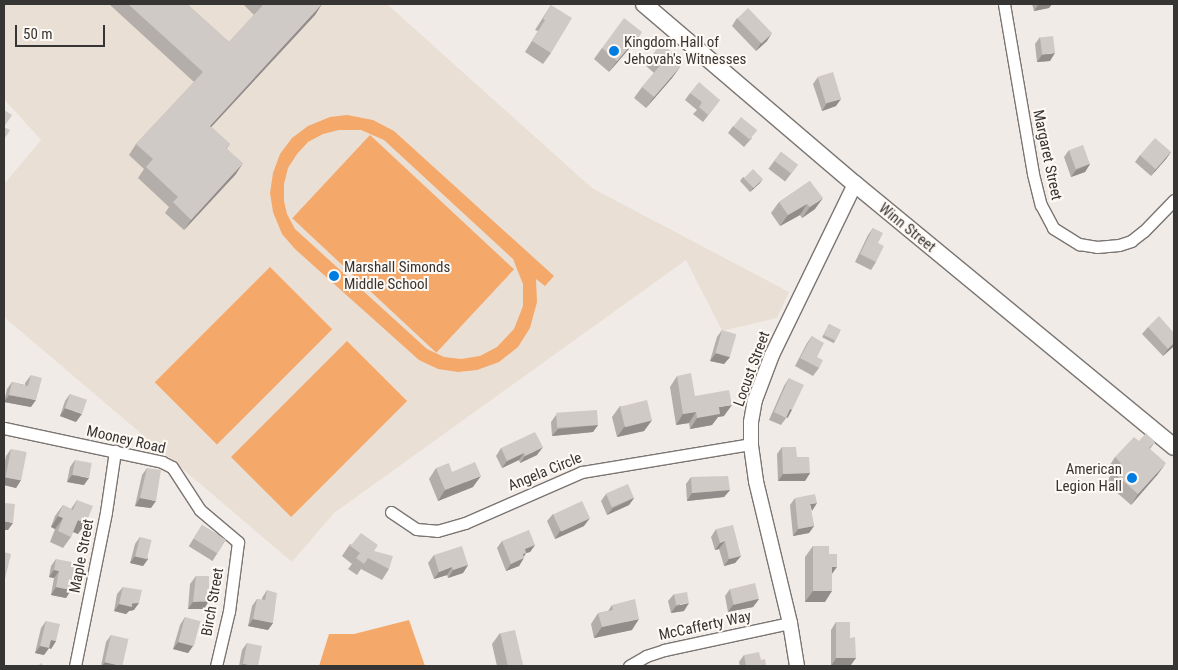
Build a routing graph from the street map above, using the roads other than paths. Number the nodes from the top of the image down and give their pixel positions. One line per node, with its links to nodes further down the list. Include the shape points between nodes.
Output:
1 (644, 4): 3 (main road, Winn Street)
2 (1004, 4): 4 (street, Margaret Street, via 1033,174 1041,205 1053,228 1080,244 1097,248 1120,245 1131,241)
3 (855, 184): 6 (street, Locust Street, via 760,386 752,416); 7 (main road, Winn Street)
4 (1174, 200)
5 (4, 428): 8 (street, Mooney Road)
6 (750, 444): 9 (street, Angela Circle, via 582,472 465,523 438,531 416,529); 11 (street, Locust Street)
7 (1174, 447)
8 (115, 451): 10 (street, Mooney Road, via 168,464 200,510); 12 (street, Maple Street)
9 (391, 512)
10 (238, 542): 13 (street, Birch Street, via 229,611)
11 (790, 623): 14 (street, McCafferty Way, via 664,650); 15 (street, Locust Street)
12 (75, 666)
13 (216, 666)
14 (629, 666)
15 (797, 666)

